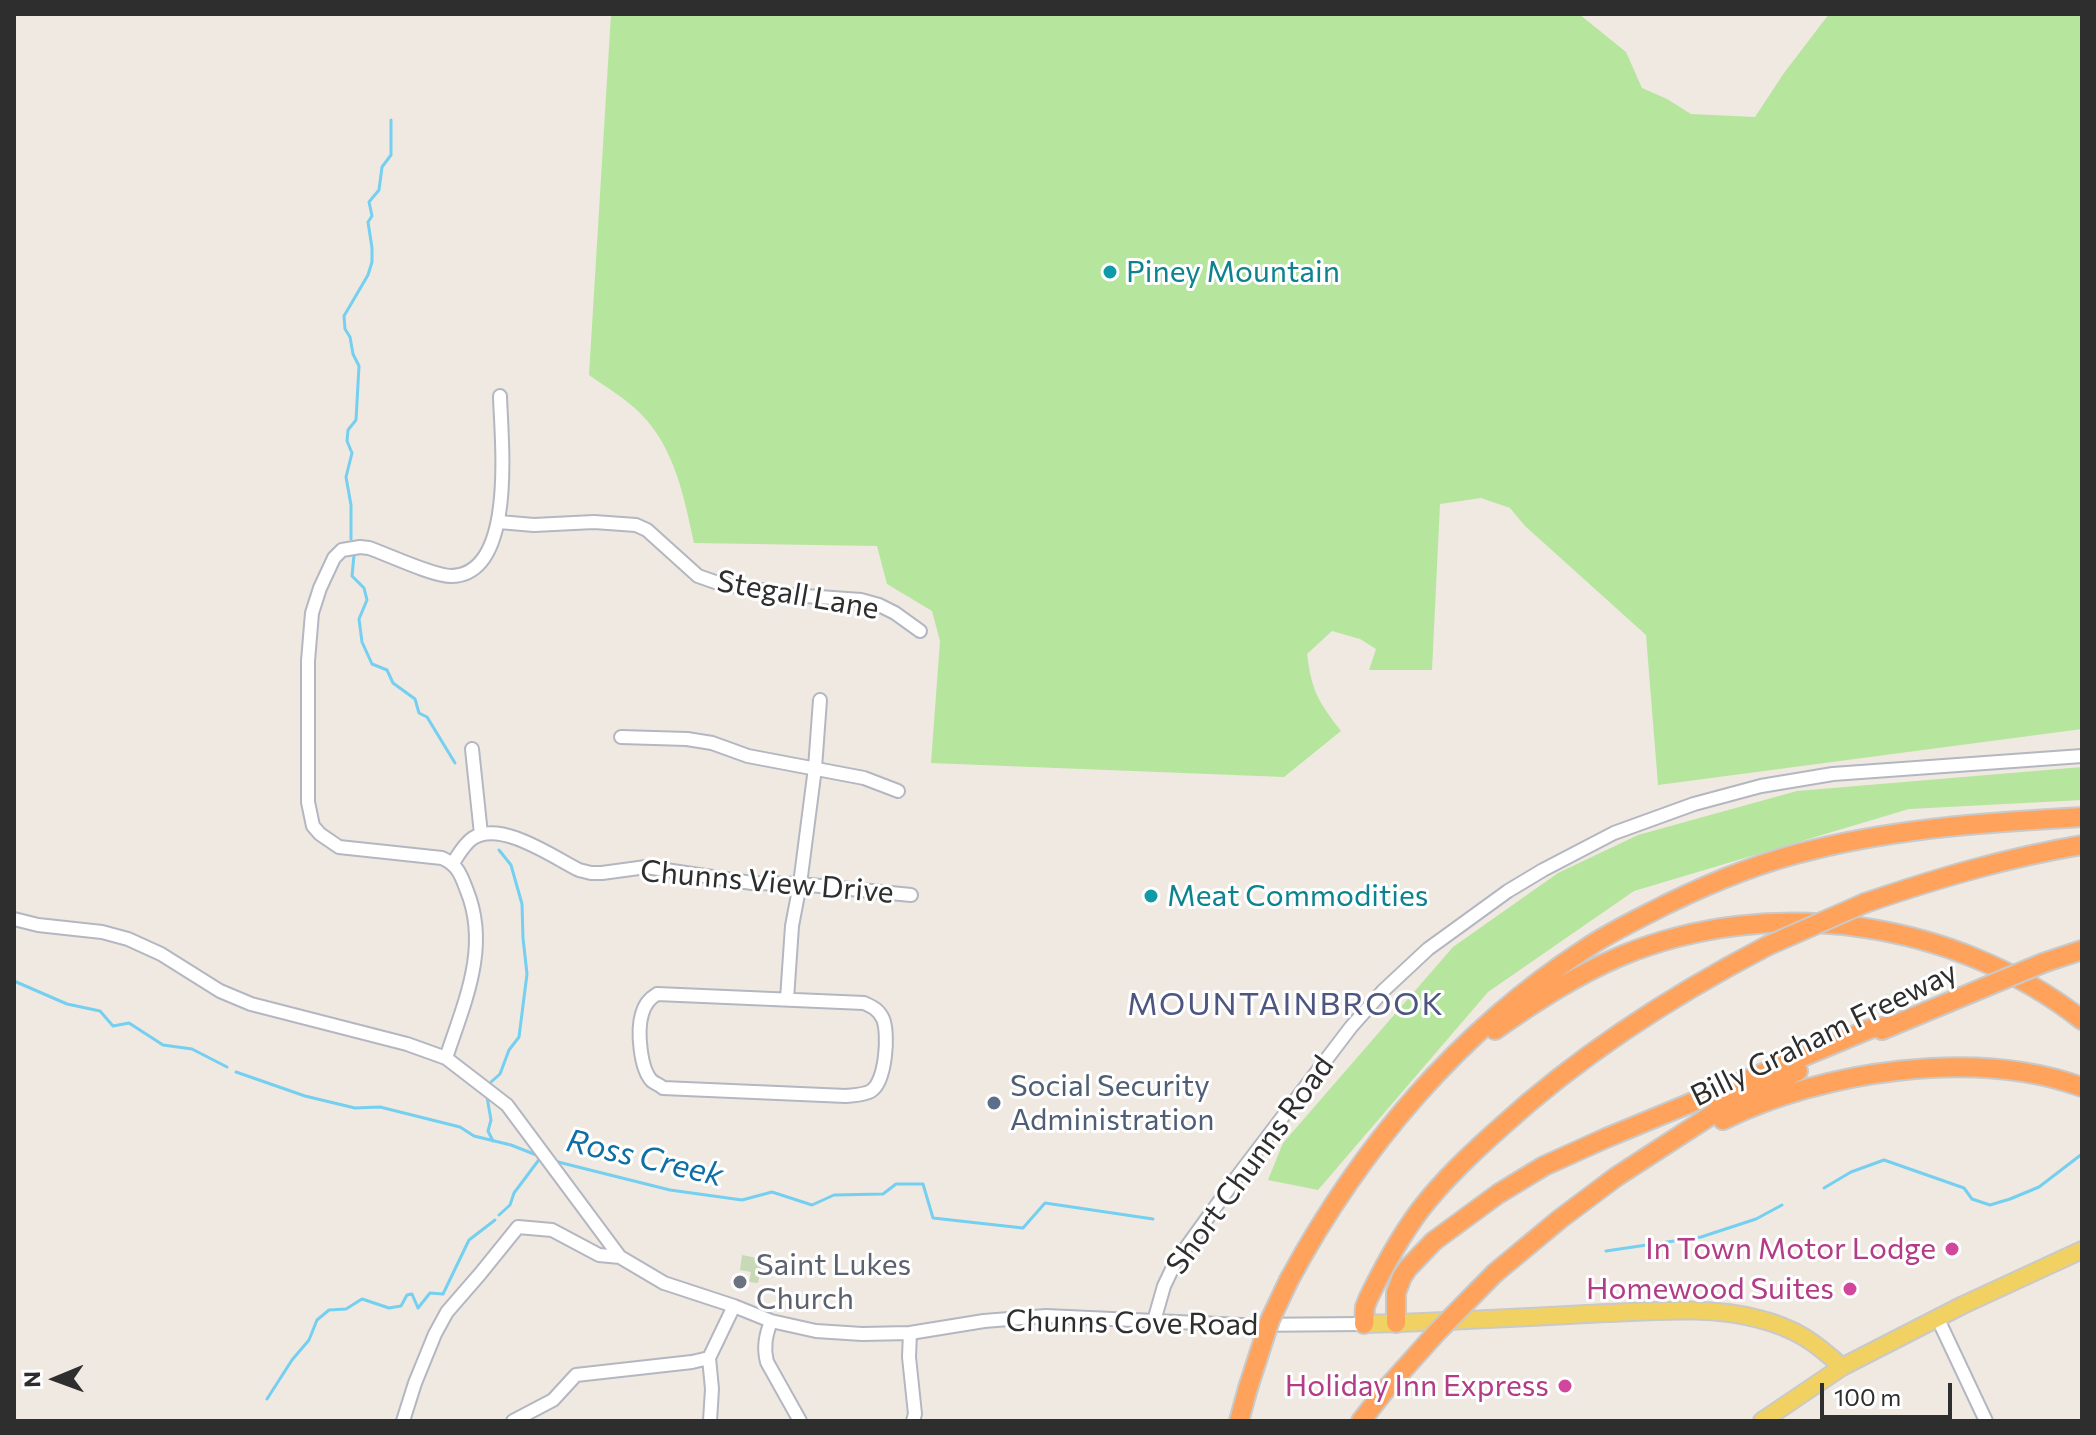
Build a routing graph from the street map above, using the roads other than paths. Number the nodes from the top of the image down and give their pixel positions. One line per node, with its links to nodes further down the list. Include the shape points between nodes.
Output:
1 (500, 396): 2 (street)
2 (499, 522): 3 (street, Stegall Lane, via 636,525 698,576 791,595 861,600 895,613); 13 (street, via 482,561 463,575 437,574 369,548 342,550 325,578 310,627 308,802 313,826 339,847)
3 (920, 631)
4 (820, 700): 8 (street)
5 (621, 737): 8 (street, via 687,739)
6 (472, 749): 11 (street)
7 (2082, 756): 30 (street, Short Chunns Road, via 1833,774 1761,786 1614,833 1543,870 1428,949 1356,1021 1175,1263)
8 (815, 768): 9 (street); 14 (street)
9 (898, 791)
10 (2082, 817): 22 (highway, via 1874,836 1718,880 1586,948 1507,1006)
11 (481, 834): 13 (street); 14 (street, Chunns View Drive, via 508,834 591,873 646,867 752,883)
12 (2082, 845): 32 (highway, bridge, via 1987,864 1865,903 1767,946 1661,1005 1526,1104 1450,1175 1399,1241 1368,1299)
13 (453, 863): 21 (street, via 475,913 477,943 474,970)
14 (800, 884): 15 (street, Chunns View Drive); 18 (street)
15 (911, 895)
16 (14, 919): 21 (street, Chunns Cove Road, via 128,939 251,1004)
17 (2082, 950): 20 (highway, Billy Graham Freeway, bridge)
18 (787, 999): 18 (street, via 657,994 641,1017 643,1065 663,1088 846,1096 873,1090 884,1059 885,1022 878,1010 864,1003)
19 (2082, 1020): 22 (highway, via 2034,986 1946,946 1840,924 1765,924 1703,932 1622,956 1522,1011)
20 (1892, 1025): 24 (highway, Billy Graham Freeway, via 1727,1105); 31 (highway, via 1870,1029 1544,1166 1434,1241 1408,1268 1396,1293)
21 (446, 1058): 26 (street, Chunns Cove Road, via 507,1105)
22 (1429, 1083): 41 (highway, bridge, via 1397,1116 1335,1200 1289,1280 1270,1320)
23 (2082, 1087): 24 (highway, via 2050,1077 1989,1070 1874,1074 1779,1097)
24 (1673, 1141): 42 (highway, Billy Graham Freeway, bridge, via 1587,1197 1495,1273)
25 (2082, 1250): 28 (main road)
26 (620, 1257): 27 (street, Chunns Cove Road, via 664,1283); 37 (street, via 599,1255 552,1230 518,1227 447,1312)
27 (734, 1306): 29 (street, Chunns Cove Road); 34 (street)
28 (1937, 1317): 35 (main road); 44 (street)
29 (771, 1321): 33 (street, Chunns Cove Road, via 816,1331); 40 (street, via 765,1355)
30 (1154, 1321): 32 (street, Chunns Cove Road); 33 (street, Chunns Cove Road, via 1046,1316)
31 (1396, 1323): 32 (main road, Chunns Cove Road); 35 (main road, Chunns Cove Road, via 1650,1312 1734,1314 1797,1332)
32 (1364, 1324)
33 (910, 1333): 36 (street)
34 (709, 1358): 38 (street, via 576,1375 553,1400); 39 (street)
35 (1842, 1367): 43 (main road)
36 (915, 1419)
37 (403, 1421)
38 (513, 1421)
39 (710, 1421)
40 (800, 1421)
41 (1239, 1421)
42 (1361, 1421)
43 (1762, 1421)
44 (1986, 1421)

